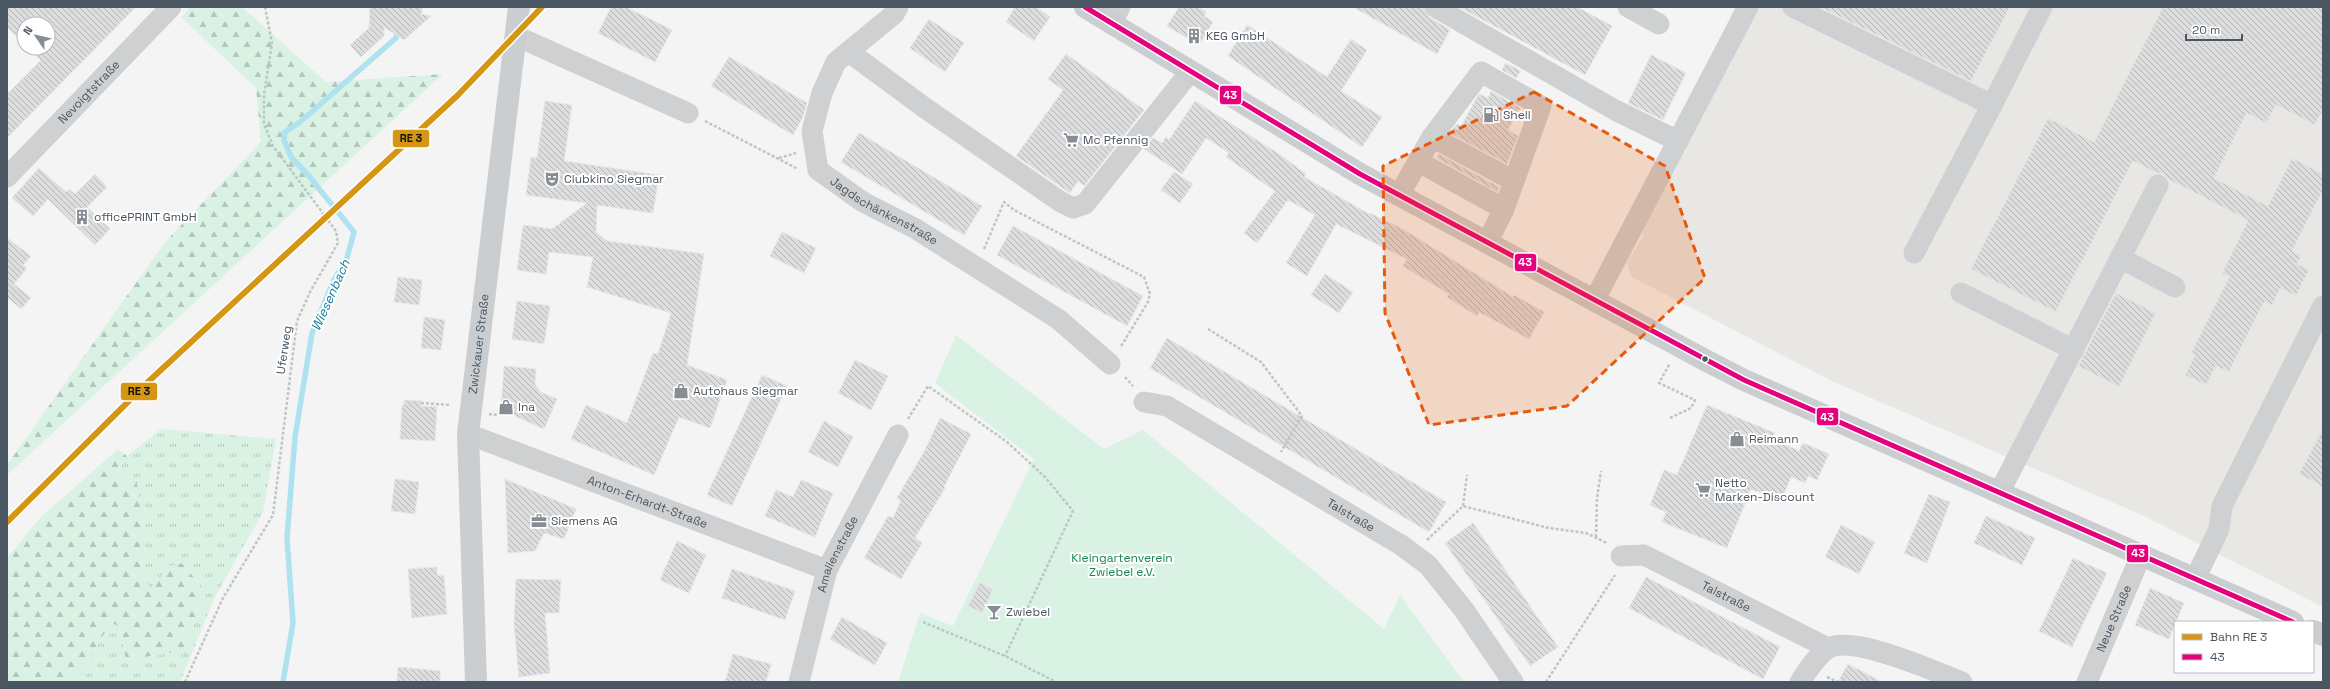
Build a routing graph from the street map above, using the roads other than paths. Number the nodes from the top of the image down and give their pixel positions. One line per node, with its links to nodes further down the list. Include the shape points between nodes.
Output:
1 (171, 7): 19 (street, Nevoigtstraße)
2 (519, 7): 12 (main road, Zwickauer Straße)
3 (898, 7): 13 (street, Jagdschänkenstraße, via 894,14)
4 (1085, 7): 10 (main road)
5 (1435, 7): 17 (street, via 1615,110)
6 (1628, 7): 11 (street)
7 (1748, 7): 17 (street)
8 (1793, 7): 15 (street)
9 (2042, 7): 15 (street)
10 (1116, 15): 14 (main road)
11 (1659, 24)
12 (516, 36): 16 (street); 33 (main road, Zwickauer Straße)
13 (849, 52): 14 (street, via 925,108 1073,208 1085,204); 31 (street, Jagdschänkenstraße, via 836,62 822,93 812,131 818,170 863,202 920,232 1058,319)
14 (1190, 72): 21 (main road)
15 (1992, 106): 24 (street)
16 (688, 113)
17 (1678, 141): 28 (street)
18 (1425, 150): 21 (street); 22 (street); 22 (street); 22 (street, via 1481,72 1541,106)
19 (7, 177)
20 (2158, 185): 25 (street)
21 (1399, 195): 23 (main road)
22 (1509, 195): 23 (street)
23 (1487, 243): 28 (main road)
24 (1914, 253)
25 (2120, 258): 26 (street); 30 (street)
26 (2175, 287)
27 (1961, 293): 30 (street)
28 (1594, 301): 35 (main road, via 1744,380)
29 (2323, 306): 39 (street, via 2222,506 2219,529)
30 (2074, 350): 35 (street)
31 (1110, 364)
32 (1144, 402): 44 (street, Talstraße, via 1167,406 1428,565 1464,610)
33 (468, 434): 38 (street, Anton-Erhardt-Straße); 42 (main road, Zwickauer Straße)
34 (898, 435): 38 (street, Amalienstraße)
35 (1999, 493): 36 (main road)
36 (2141, 555): 39 (main road); 47 (street, Neue Straße)
37 (1621, 556): 41 (street, Talstraße, via 1644,555)
38 (826, 570): 43 (street, Amalienstraße)
39 (2195, 579): 40 (main road)
40 (2291, 621)
41 (1828, 648): 45 (street); 46 (street, via 1857,645)
42 (476, 682)
43 (799, 682)
44 (1513, 682)
45 (1800, 682)
46 (1962, 682)
47 (2087, 682)

